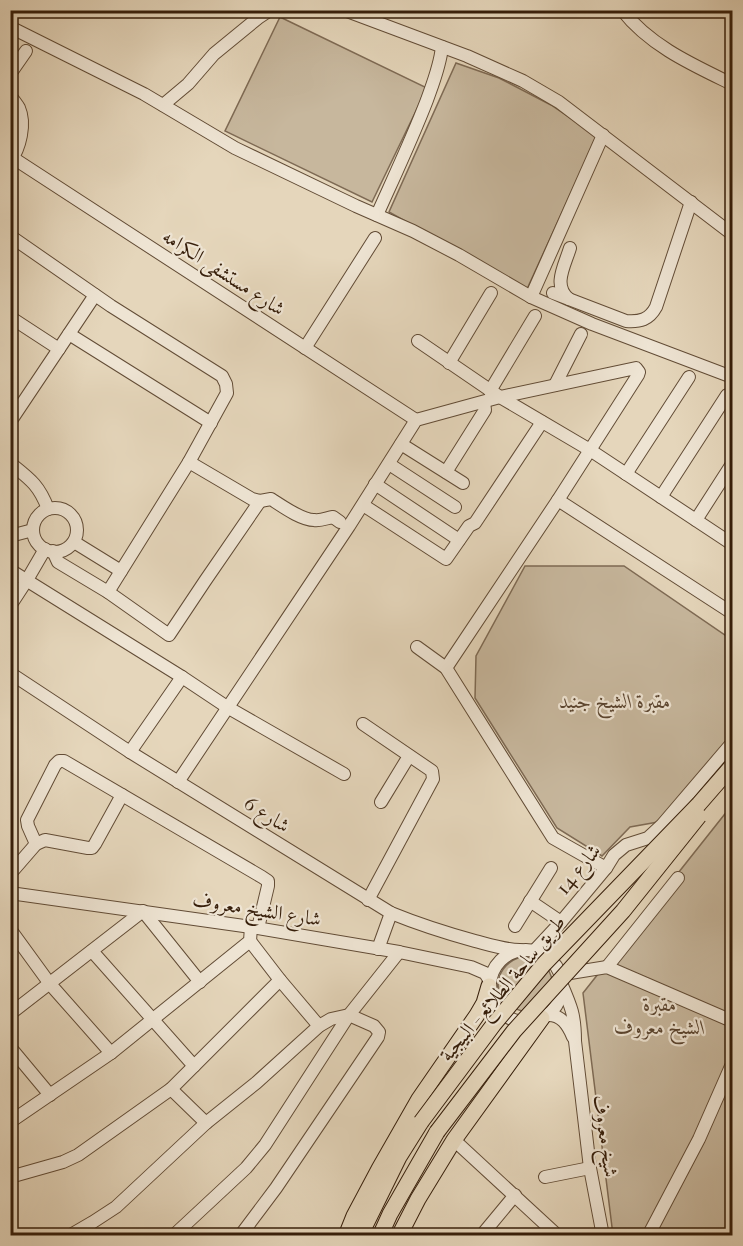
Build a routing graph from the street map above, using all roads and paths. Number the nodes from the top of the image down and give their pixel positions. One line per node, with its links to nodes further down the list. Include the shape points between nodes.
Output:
1 (270, 10): 10 (street, via 214,54)
2 (344, 10): 5 (street)
3 (622, 10): 8 (street, via 643,32 674,54)
4 (10, 27): 10 (street)
5 (442, 47): 11 (street, via 523,81); 14 (street, via 436,76 417,126)
6 (26, 51): 7 (street)
7 (10, 74)
8 (732, 84)
9 (10, 95): 12 (street, via 20,109 22,123)
10 (164, 105): 14 (street, via 235,148)
11 (603, 135): 13 (street); 22 (street)
12 (11, 159): 29 (street, شارع مستشفى الكرامه)
13 (690, 202): 15 (street); 23 (street, via 656,307 646,319 627,321)
14 (377, 215): 22 (street, via 459,255)
15 (732, 234)
16 (13, 238): 21 (street)
17 (375, 238): 29 (street)
18 (570, 248): 23 (street, via 559,286)
19 (553, 293): 23 (street)
20 (491, 294): 31 (street)
21 (95, 295): 26 (street); 40 (street, via 222,376 227,393)
22 (531, 297): 33 (street)
23 (570, 300)
24 (535, 316): 36 (street)
25 (13, 319): 30 (street)
26 (69, 334): 30 (street); 40 (street)
27 (581, 334): 34 (street)
28 (418, 340): 31 (street)
29 (305, 348): 37 (street, شارع مستشفى الكرامه)
30 (59, 349): 38 (street)
31 (450, 363): 36 (street)
32 (689, 377): 48 (street)
33 (732, 377)
34 (555, 385): 36 (street); 42 (street, via 638,369 638,375)
35 (727, 394): 51 (street)
36 (491, 397): 37 (street); 39 (street); 47 (street)
37 (416, 420): 41 (street)
38 (10, 422)
39 (542, 422): 42 (street); 61 (street, via 475,523)
40 (211, 423): 43 (street)
41 (401, 444): 45 (street); 47 (street)
42 (590, 450): 48 (street); 52 (street)
43 (189, 462): 53 (street); 66 (street)
44 (10, 463): 56 (street, via 33,482)
45 (388, 464): 50 (street); 55 (street)
46 (732, 464): 57 (street)
47 (446, 472): 49 (street)
48 (626, 474): 51 (street)
49 (463, 483)
50 (375, 484): 54 (street); 61 (street)
51 (661, 497): 57 (street)
52 (558, 500): 70 (street); 72 (street)
53 (260, 501): 58 (street, via 271,499 310,520 333,517); 68 (street, via 170,635)
54 (363, 505): 61 (street, via 446,559); 75 (street)
55 (455, 507)
56 (48, 509): 59 (street, via 40,514); 62 (street, via 66,510 73,516 77,525)
57 (696, 520): 63 (street)
58 (340, 522)
59 (33, 530): 60 (street); 64 (street, via 41,547)
60 (10, 536)
61 (459, 540)
62 (74, 542): 64 (street, via 58,552); 66 (street)
63 (732, 544)
64 (49, 550): 67 (street); 68 (street, via 58,562)
65 (10, 570): 67 (street)
66 (121, 571): 68 (street)
67 (27, 580): 69 (street); 74 (street)
68 (108, 592)
69 (10, 606)
70 (732, 613)
71 (417, 647): 72 (street)
72 (446, 668): 88 (street, via 553,838)
73 (10, 673): 78 (street, شارع 6)
74 (182, 676): 75 (street); 78 (street)
75 (227, 707): 81 (street); 83 (street)
76 (363, 724): 79 (street)
77 (732, 743): 88 (street, شارع 14, via 662,825 648,838 626,845)
78 (130, 752): 83 (street, شارع 6)
79 (409, 756): 85 (street); 92 (street, via 432,771 433,779)
80 (732, 766): 138 (main road, طريق ساحة الطلائع - البيجية, bridge, via 544,964 494,1024 421,1122)
81 (344, 774)
82 (732, 774): 139 (main road, طريق ساحة الطلائع - البيجية, bridge, via 623,911 514,1031 437,1132)
83 (178, 782): 92 (street, شارع 6)
84 (122, 795): 86 (street, via 92,848 45,840); 86 (street, via 59,761 27,820); 98 (street, via 268,881)
85 (381, 802)
86 (36, 844): 89 (street)
87 (551, 867): 93 (street)
88 (606, 868): 96 (street, شارع 14)
89 (10, 874)
90 (678, 878): 106 (street)
91 (10, 893): 94 (street, شارع الشيخ معروف)
92 (368, 900): 95 (street, شارع 6)
93 (530, 901): 96 (street); 97 (street)
94 (142, 911): 98 (street, شارع الشيخ معروف); 103 (street); 109 (street)
95 (390, 913): 101 (street); 102 (street, شارع 6, via 453,935)
96 (561, 922): 104 (street, شارع 14)
97 (515, 926)
98 (255, 927): 100 (street); 101 (street, شارع الشيخ معروف)
99 (10, 929): 111 (street)
100 (250, 941): 108 (street); 109 (street)
101 (378, 949): 105 (street, شارع الشيخ معروف)
102 (520, 950): 104 (street); 110 (street, via 496,964)
103 (92, 951): 111 (street); 115 (street)
104 (534, 951): 107 (street, via 554,964)
105 (399, 952): 110 (street, شارع الشيخ معروف, via 471,967 485,973); 113 (street)
106 (607, 967): 107 (street); 116 (street)
107 (560, 979): 114 (street, via 560,996); 118 (street, شیخ معروف, via 573,1011)
108 (280, 980): 117 (street); 122 (street)
109 (200, 982): 115 (street)
110 (490, 983): 114 (street, via 491,997 503,1014 523,1022); 137 (main road, via 477,1015 419,1099 384,1159)
111 (50, 984): 112 (street); 120 (street)
112 (10, 1014)
113 (349, 1015): 117 (street); 135 (street, via 265,1145); 136 (street, via 374,1026 378,1037)
114 (544, 1016): 118 (street, via 559,1017); 127 (main road)
115 (152, 1020): 120 (street); 122 (street)
116 (732, 1021)
117 (320, 1026): 126 (street)
118 (575, 1041): 128 (street, شیخ معروف)
119 (10, 1047): 124 (street)
120 (111, 1053): 124 (street)
121 (732, 1064): 144 (street, via 699,1139)
122 (194, 1066): 123 (street)
123 (171, 1089): 126 (street); 129 (street, via 78,1155)
124 (50, 1095): 125 (street)
125 (10, 1122)
126 (206, 1123): 134 (street, via 116,1208)
127 (454, 1140): 131 (street); 140 (main road)
128 (590, 1168): 130 (street); 143 (street, شیخ معروف)
129 (10, 1177)
130 (546, 1178)
131 (515, 1195): 141 (street); 142 (street)
132 (10, 1229): 133 (street)
133 (13, 1236)
134 (69, 1236)
135 (173, 1236)
136 (240, 1236)
137 (346, 1236)
138 (360, 1236)
139 (380, 1236)
140 (399, 1236)
141 (481, 1236)
142 (558, 1236)
143 (603, 1236)
144 (648, 1236)

